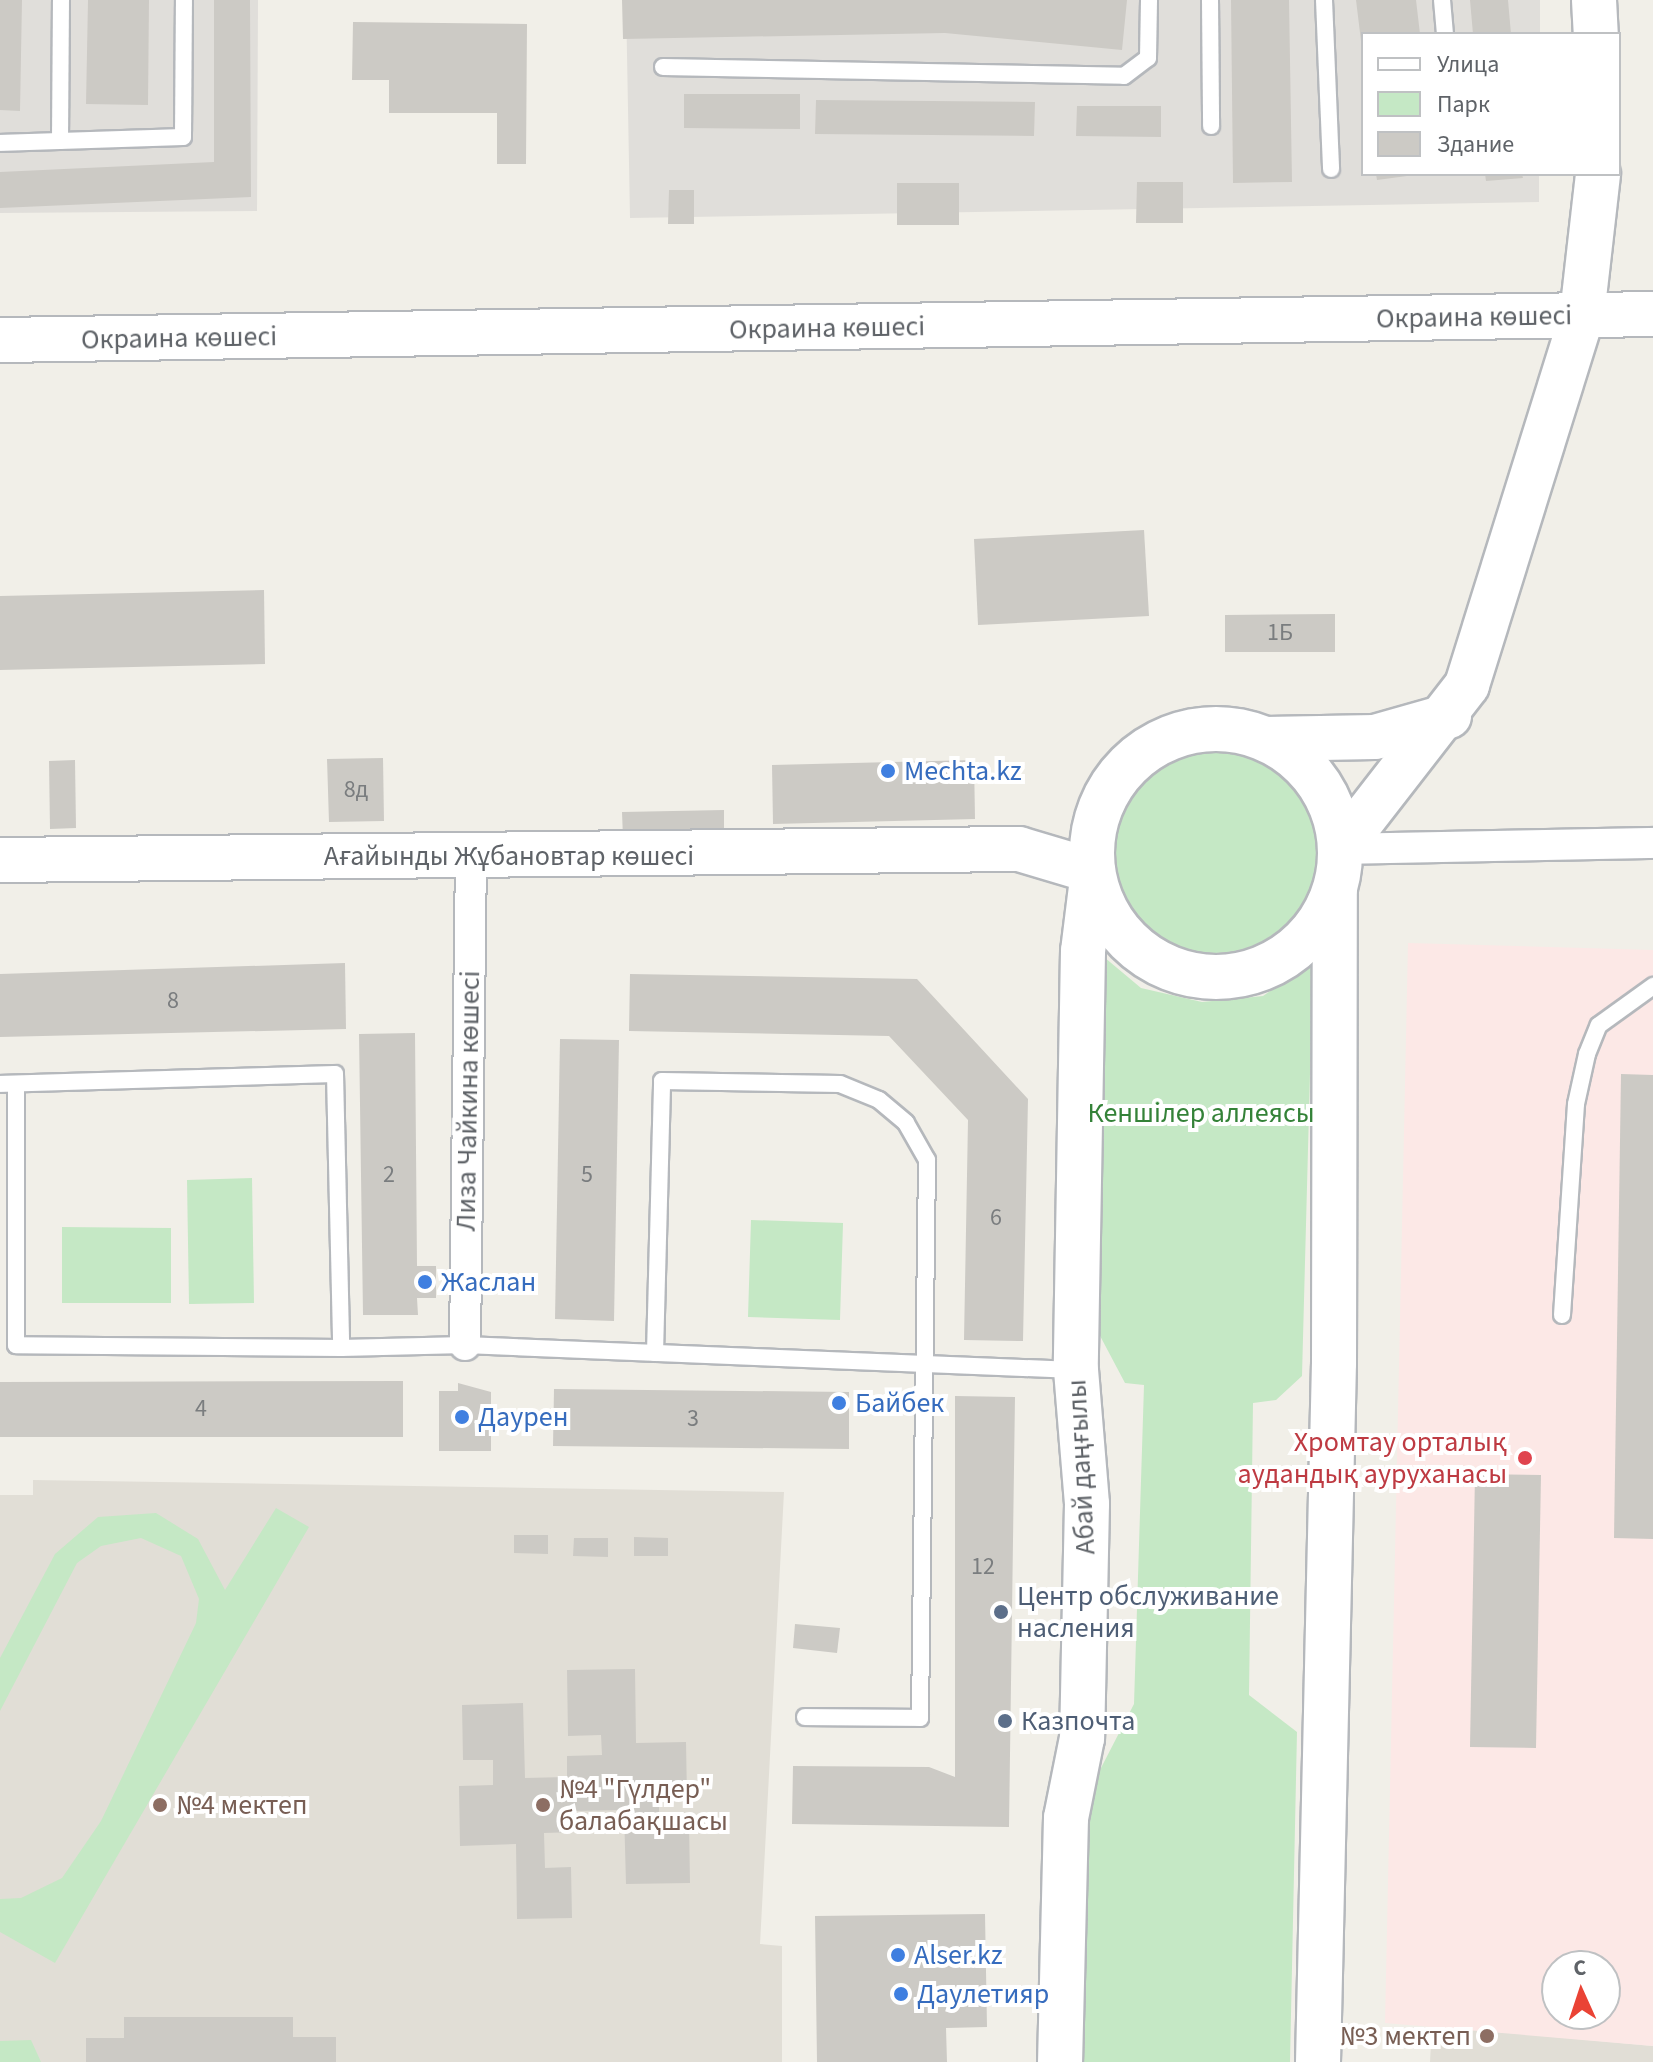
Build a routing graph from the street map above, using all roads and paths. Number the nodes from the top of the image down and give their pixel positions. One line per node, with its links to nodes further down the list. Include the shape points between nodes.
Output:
1 (61, 0): 12 (lane)
2 (184, 0): 12 (lane, via 183,137)
3 (1149, 0): 10 (lane, via 1148,58 1124,76)
4 (1210, 0): 11 (lane)
5 (1324, 0): 14 (lane)
6 (1442, 0): 8 (lane)
7 (1594, 0): 9 (street)
8 (1445, 32)
9 (1596, 32)
10 (663, 67)
11 (1211, 126)
12 (60, 141): 13 (lane)
13 (0, 143)
14 (1331, 169)
15 (1598, 176): 17 (street)
16 (1653, 314): 17 (street, Окраина көшесі)
17 (1582, 315): 18 (street, Окраина көшесі); 19 (street, via 1480,650)
18 (0, 340)
19 (1449, 716): 20 (street, via 1375,737); 26 (street)
20 (1266, 739): 21 (street, via 1209,729 1154,746 1121,774); 26 (street, via 1290,754 1327,796)
21 (1099, 811): 23 (street); 27 (street)
22 (1653, 843): 26 (street)
23 (1019, 849): 24 (street, Ағайынды Жұбановтар көшесі); 27 (street)
24 (471, 858): 25 (street, Ағайынды Жұбановтар көшесі); 31 (street, Лиза Чайкина көшесі)
25 (0, 860)
26 (1338, 870): 27 (street, via 1315,927 1285,956 1261,969 1206,977 1179,971 1131,944 1113,923); 38 (street, via 1334,1363)
27 (1093, 871): 35 (street, Абай даңғылы, via 1083,951)
28 (1653, 986): 30 (lane, via 1599,1025 1587,1054 1576,1104)
29 (8, 1084): 32 (lane, via 16,1345); 32 (lane, via 335,1074)
30 (1562, 1315)
31 (465, 1345): 32 (lane); 33 (lane)
32 (341, 1348)
33 (655, 1353): 34 (lane); 34 (lane, via 662,1081 840,1084 879,1100 906,1123 927,1160)
34 (924, 1364): 35 (lane); 36 (lane, via 920,1718)
35 (1076, 1370): 37 (street, Абай даңғылы, via 1087,1504 1083,1722 1066,1818)
36 (805, 1717)
37 (1060, 2062)
38 (1318, 2062)

